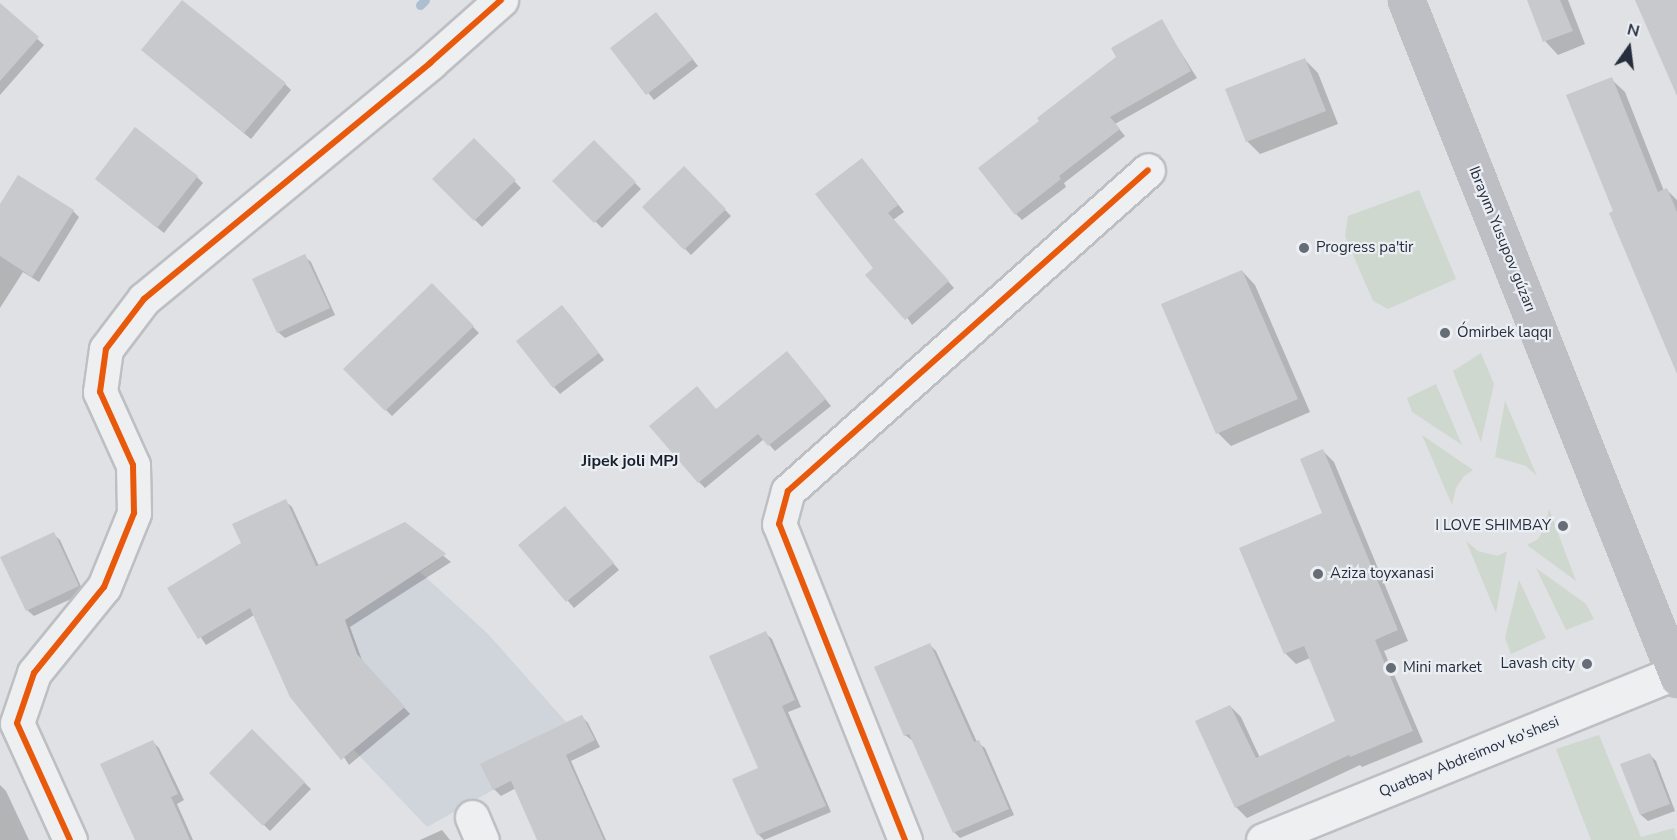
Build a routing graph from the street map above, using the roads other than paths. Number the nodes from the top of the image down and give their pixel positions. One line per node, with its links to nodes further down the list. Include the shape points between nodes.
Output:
1 (501, 0): 5 (street, via 144,299 106,349 100,392 133,465 134,513 104,587 34,674 17,723)
2 (1406, 0): 4 (main road, Ibrayım Yusupov gúzarı)
3 (1148, 170): 6 (street, via 788,491 780,524)
4 (1676, 676): 7 (street, Quatbay Abdreimov ko'shesi)
5 (70, 840)
6 (905, 840)
7 (1263, 840)

